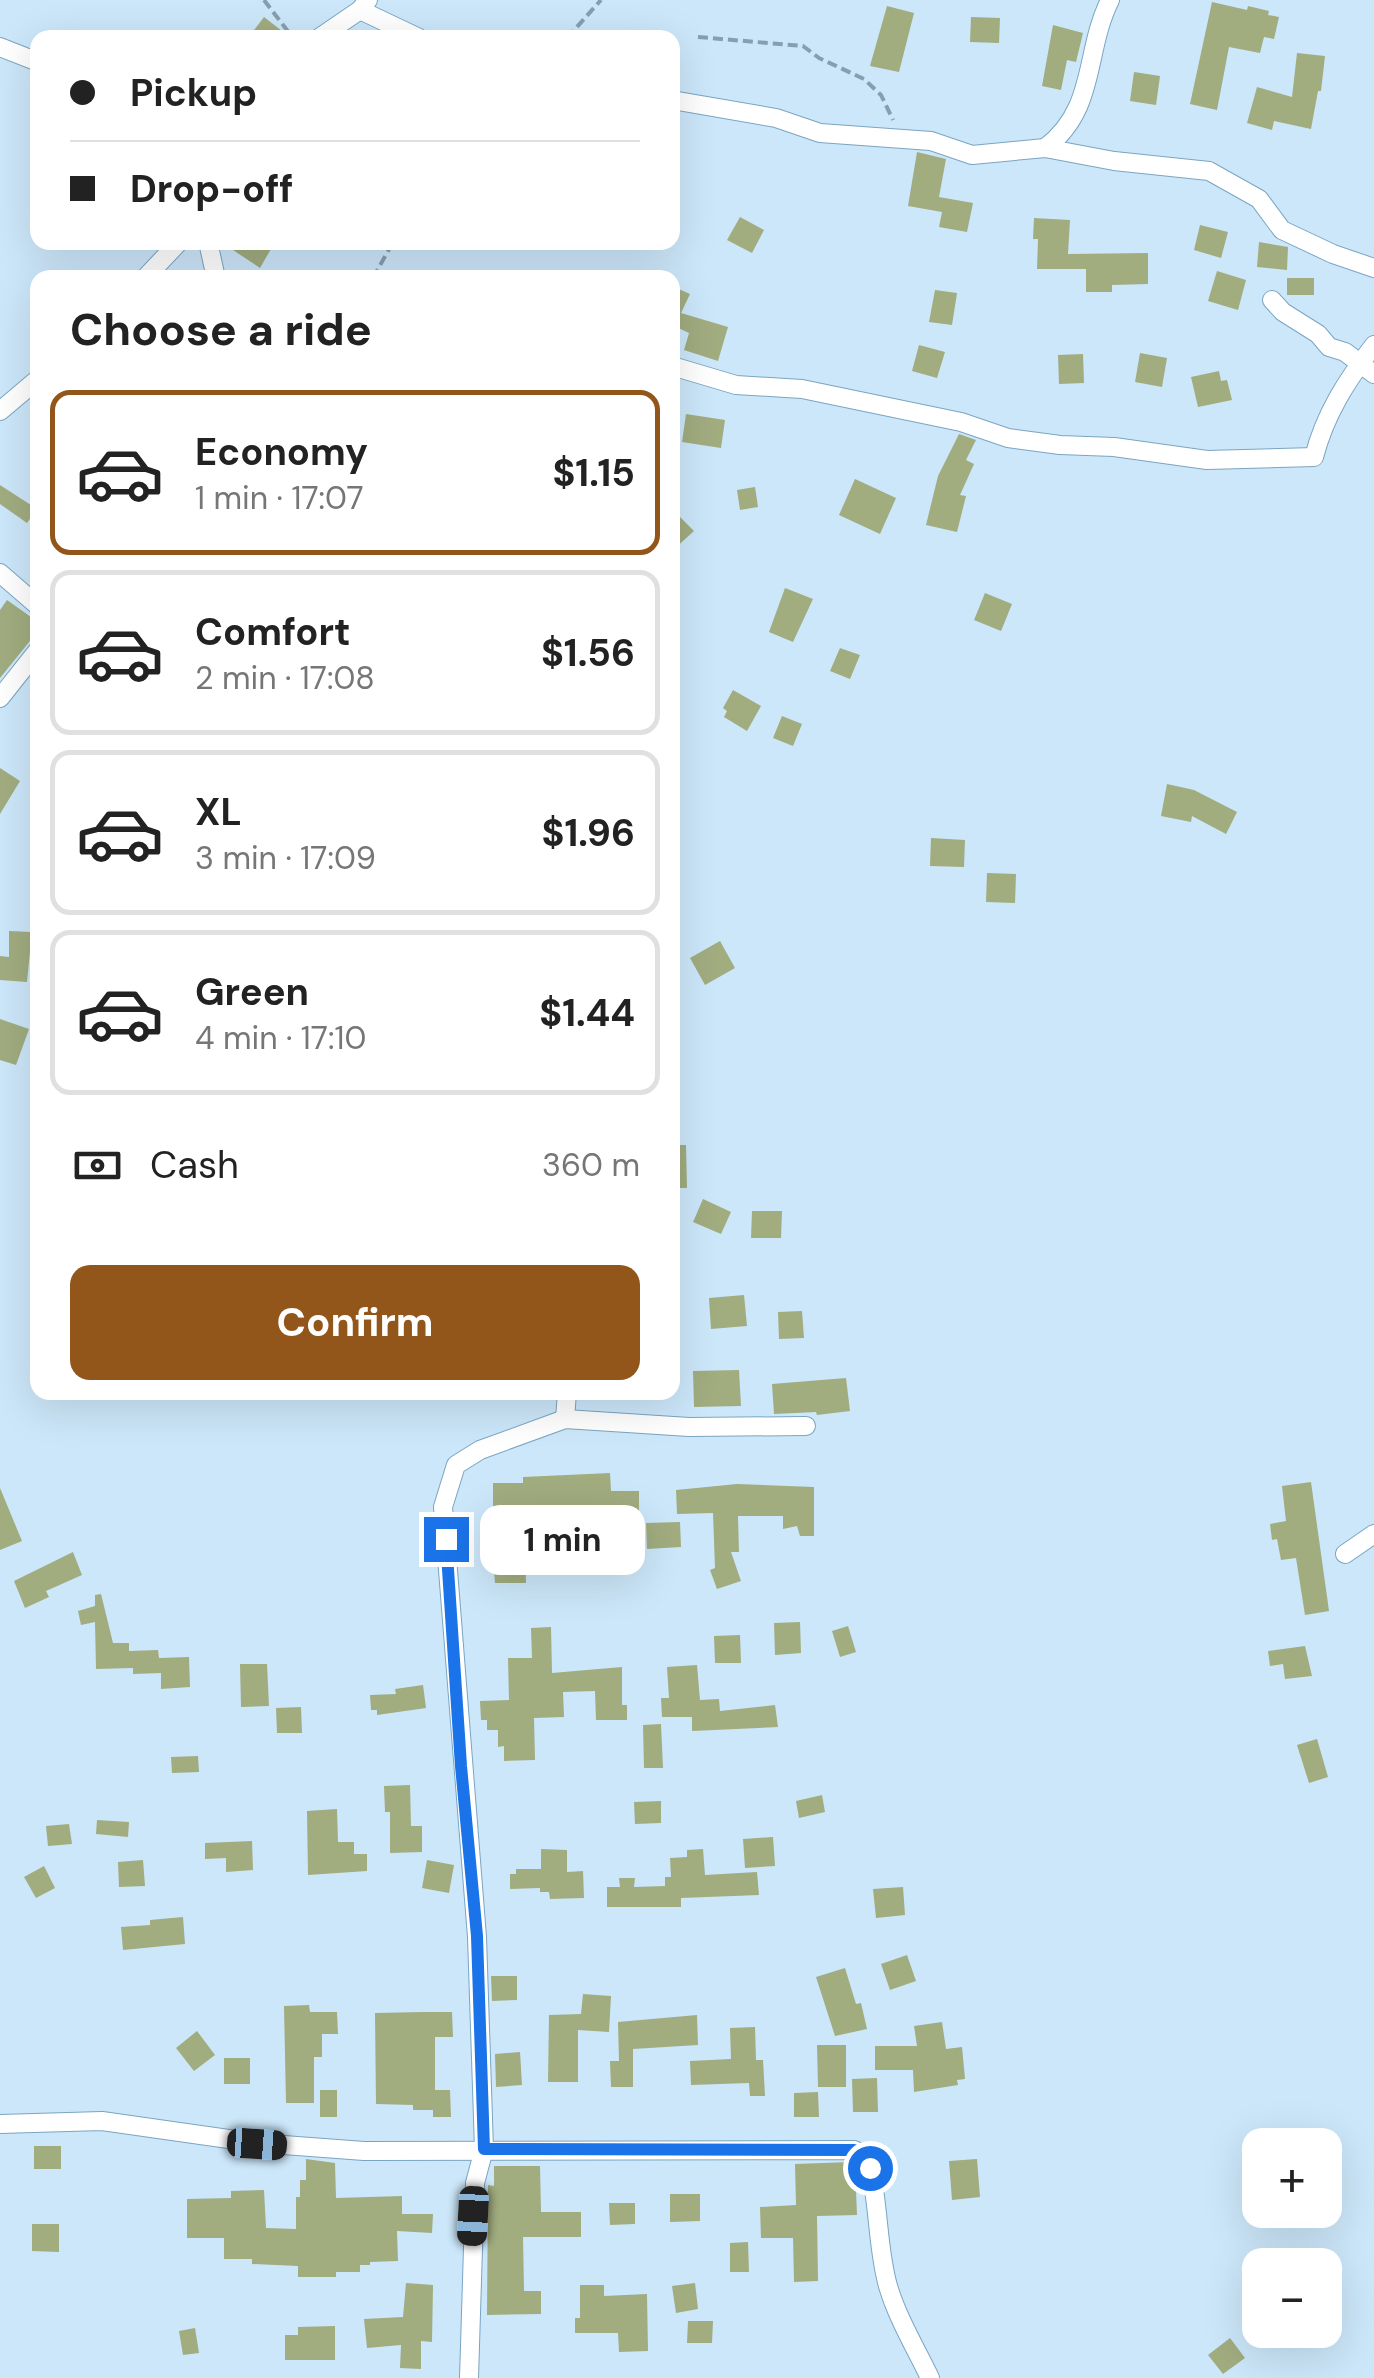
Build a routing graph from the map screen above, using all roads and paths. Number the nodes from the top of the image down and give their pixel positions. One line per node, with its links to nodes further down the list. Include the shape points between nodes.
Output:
1 (264, 0): 5 (path)
2 (601, 0): 8 (path)
3 (1110, 0): 14 (street, via 1083,100 1064,134)
4 (364, 5): 6 (street); 7 (street)
5 (287, 30)
6 (331, 30)
7 (406, 30)
8 (574, 30)
9 (698, 37): 13 (path, via 803,46 864,78)
10 (0, 48): 11 (street)
11 (30, 59)
12 (680, 101): 13 (street, via 820,133)
13 (904, 136): 14 (street, via 972,155)
14 (1046, 148): 16 (street, via 1208,171 1259,199 1282,230)
15 (171, 250): 17 (street)
16 (1374, 268)
17 (152, 270)
18 (1272, 300): 21 (street)
19 (1374, 345): 21 (street)
20 (680, 368): 21 (street, via 736,385 802,389 961,422 1008,438 1206,460 1314,457 1346,380)
21 (1367, 369)
22 (30, 385): 23 (street)
23 (0, 411)
24 (0, 574): 25 (street)
25 (30, 599)
26 (30, 660): 27 (street)
27 (0, 698)
28 (566, 1400): 29 (street)
29 (564, 1419): 30 (street); 34 (street, via 456,1465 443,1506 477,1936)
30 (806, 1426)
31 (1374, 1534): 32 (street)
32 (1345, 1554)
33 (0, 2124): 34 (street, via 102,2122 364,2151)
34 (484, 2149): 35 (street, via 474,2182); 36 (street, via 854,2150 866,2156 889,2288)
35 (470, 2378)
36 (930, 2378)

